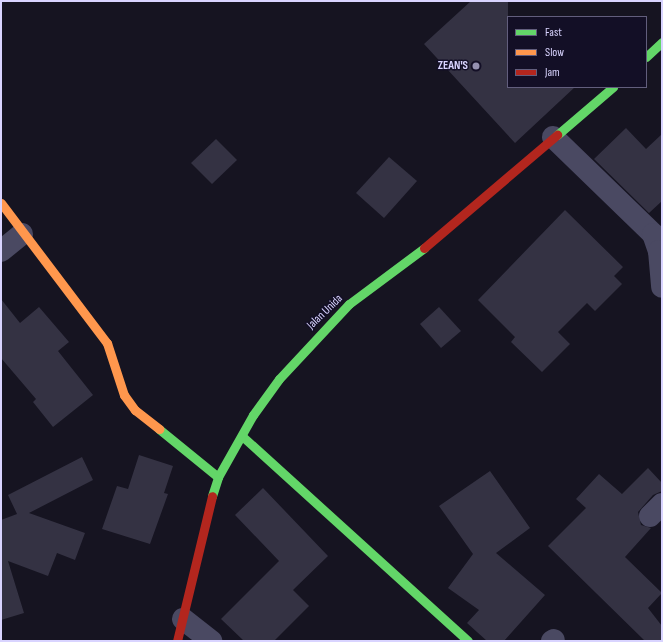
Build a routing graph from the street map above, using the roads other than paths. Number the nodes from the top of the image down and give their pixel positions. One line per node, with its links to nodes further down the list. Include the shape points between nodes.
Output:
1 (662, 42): 2 (street)
2 (647, 56)
3 (612, 88): 4 (street, Jalan Unida)
4 (553, 137): 8 (street, via 653,234 659,251); 9 (street, Jalan Unida, via 414,257 349,304 280,379)
5 (1, 203): 6 (street)
6 (22, 234): 7 (street); 10 (street, via 106,343 124,395 134,410)
7 (1, 251)
8 (662, 287)
9 (242, 436): 10 (street, Jalan Unida); 14 (street, via 455,632)
10 (218, 477): 11 (street, Jalan Unida, via 203,523)
11 (183, 619): 12 (street, Jalan Unida); 13 (street)
12 (177, 641)
13 (211, 641)
14 (468, 641)

